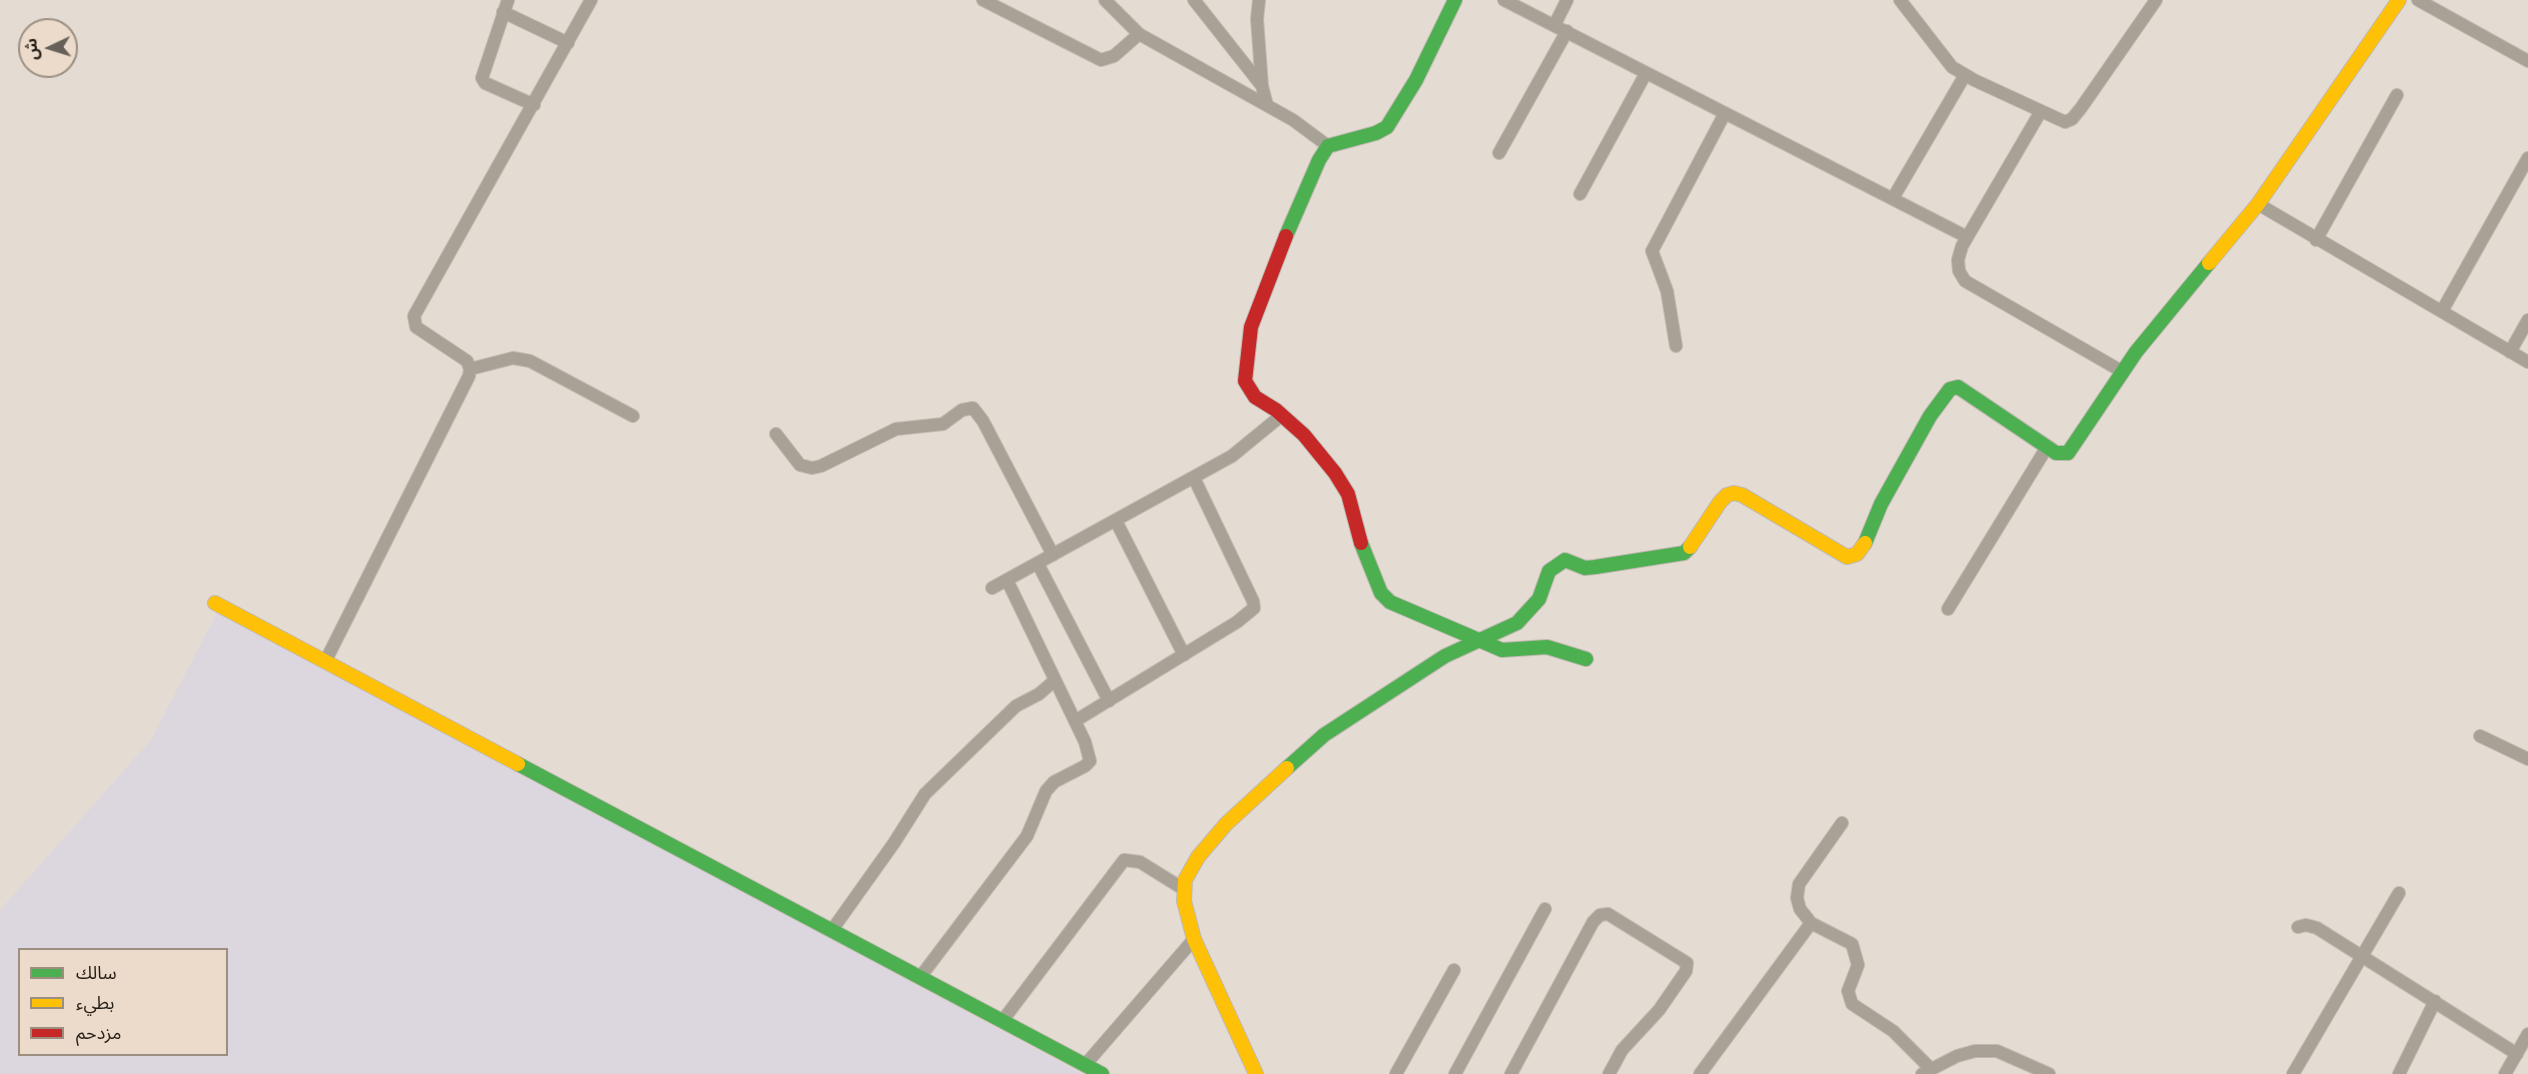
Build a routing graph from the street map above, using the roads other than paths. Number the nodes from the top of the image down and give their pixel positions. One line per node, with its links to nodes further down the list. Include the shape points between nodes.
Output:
1 (591, 0): 17 (street)
2 (983, 0): 16 (street, via 1101,60 1114,56)
3 (1105, 0): 16 (street)
4 (1194, 0): 21 (street)
5 (1259, 0): 21 (street)
6 (1455, 0): 27 (street, via 1416,80 1387,127 1376,134)
7 (1504, 0): 14 (street)
8 (1568, 0): 14 (street)
9 (1900, 0): 20 (street, via 1942,57)
10 (2156, 0): 25 (street, via 2072,119 2058,121)
11 (2399, 0): 32 (street)
12 (2418, 0): 18 (street)
13 (506, 6): 17 (street); 23 (street, via 482,73 483,80)
14 (1554, 24): 15 (street)
15 (1567, 31): 19 (street); 28 (street)
16 (1139, 34): 24 (street)
17 (568, 43): 23 (street)
18 (2528, 61)
19 (1646, 73): 26 (street); 30 (street)
20 (1965, 75): 25 (street); 31 (street)
21 (1262, 86): 24 (street)
22 (2397, 95): 34 (street)
23 (534, 105): 40 (street, via 414,316 416,327 467,361)
24 (1267, 105): 27 (street)
25 (2041, 111): 33 (street)
26 (1725, 113): 31 (street); 37 (street, via 1652,250 1667,291)
27 (1328, 146): 42 (street, via 1279,253 1251,327 1246,367 1248,389)
28 (1499, 153)
29 (2528, 158): 35 (street)
30 (1580, 194)
31 (1893, 198): 33 (street)
32 (2258, 204): 34 (street); 41 (street)
33 (1967, 237): 41 (street, via 1958,260 1965,281)
34 (2316, 240): 35 (street)
35 (2442, 311): 38 (street)
36 (2528, 320): 38 (street)
37 (1676, 346)
38 (2510, 352): 39 (street)
39 (2528, 362)
40 (470, 369): 43 (street, via 513,358 530,360); 57 (street)
41 (2123, 372): 45 (street, via 2068,453 2056,453)
42 (1282, 415): 46 (street, via 1232,456); 54 (street, via 1304,435 1348,494 1358,536 1381,593 1390,603 1417,616)
43 (633, 416)
44 (776, 434): 48 (street, via 800,465 812,468 896,429 942,424 962,410 973,408)
45 (2047, 447): 53 (street); 54 (street, via 1958,387 1950,389 1930,416 1881,504 1865,543 1853,556 1842,555 1734,493 1720,502 1684,553 1585,568 1565,560 1549,572 1539,599 1517,623)
46 (1194, 478): 47 (street); 55 (street, via 1254,608)
47 (1116, 521): 48 (street); 55 (street)
48 (1053, 555): 49 (street)
49 (1038, 564): 50 (street); 61 (street)
50 (1007, 580): 51 (street); 58 (street)
51 (992, 588)
52 (215, 603): 57 (street)
53 (1948, 609)
54 (1480, 640): 56 (street, via 1509,651 1547,647); 66 (street, via 1445,656 1324,735 1226,824 1198,856 1185,880)
55 (1184, 655): 61 (street)
56 (1586, 659)
57 (326, 660): 71 (street)
58 (1054, 681): 59 (street); 60 (street)
59 (1039, 694): 60 (street); 71 (street, via 1016,706 925,794)
60 (1064, 699): 62 (street)
61 (1109, 701): 62 (street)
62 (1075, 721): 75 (street, via 1090,761 1046,791 1027,836)
63 (2480, 736): 64 (street)
64 (2528, 759)
65 (1842, 823): 69 (street, via 1799,884 1800,909)
66 (1185, 890): 72 (street); 77 (street, via 1140,862 1124,860)
67 (2399, 892): 73 (street)
68 (1545, 909): 85 (street)
69 (1811, 923): 81 (street, via 1852,944 1858,965 1848,991 1852,1004 1893,1031); 88 (street)
70 (2298, 927): 73 (street, via 2317,928)
71 (832, 930): 75 (street)
72 (1194, 939): 80 (street); 83 (street)
73 (2361, 956): 76 (street); 90 (street)
74 (1454, 970): 84 (street)
75 (921, 976): 77 (street)
76 (2435, 1001): 79 (street); 91 (street)
77 (1002, 1020): 80 (street)
78 (2528, 1035): 79 (street)
79 (2517, 1054): 92 (street)
80 (1085, 1065): 82 (street)
81 (1927, 1071): 89 (street, via 1975,1051 1997,1051)
82 (1102, 1074)
83 (1256, 1074)
84 (1396, 1074)
85 (1455, 1074)
86 (1511, 1074): 87 (street, via 1593,922 1608,914 1687,963 1686,971 1666,1000 1622,1050)
87 (1609, 1074)
88 (1700, 1074)
89 (2049, 1074)
90 (2293, 1074)
91 (2399, 1074)
92 (2505, 1074)

